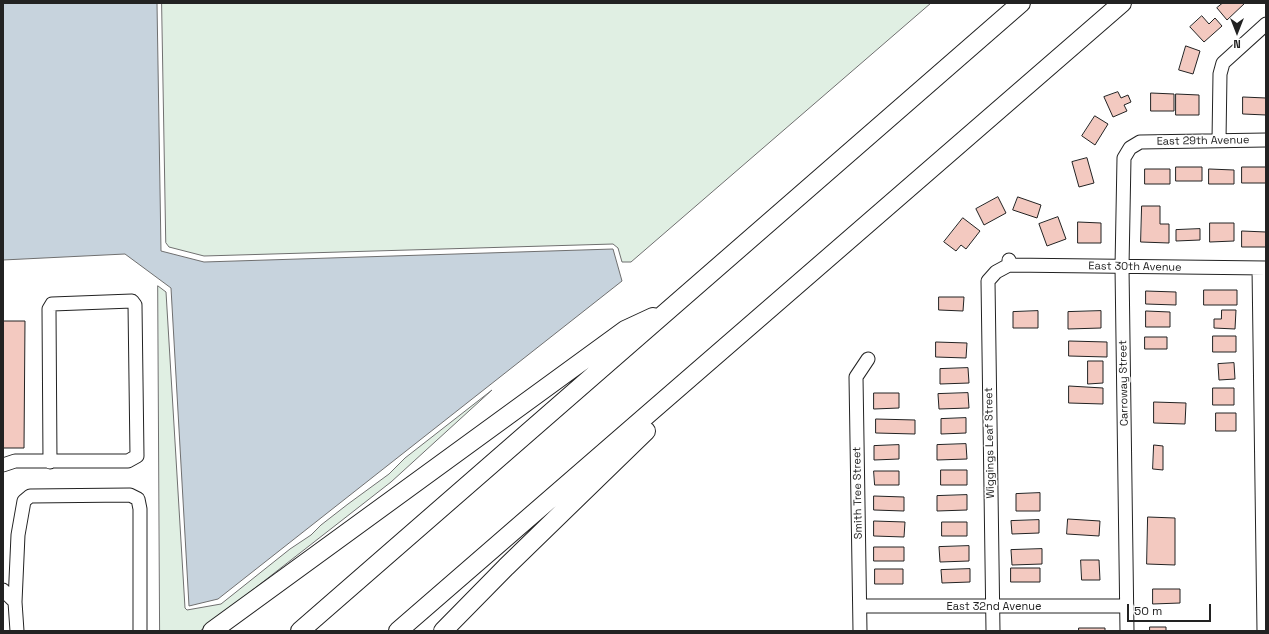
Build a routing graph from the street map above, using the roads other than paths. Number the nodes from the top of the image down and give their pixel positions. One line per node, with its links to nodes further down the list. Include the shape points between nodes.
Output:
1 (1021, 3): 10 (highway)
2 (1122, 3): 11 (highway)
3 (1266, 24): 4 (street, via 1223,63 1220,74)
4 (1218, 140): 5 (street, East 29th Avenue); 6 (street, East 29th Avenue)
5 (1266, 140)
6 (1140, 142): 8 (street, Carroway Street, via 1130,148 1124,158)
7 (1009, 262): 8 (street, East 30th Avenue); 20 (street, Wiggings Leaf Street, via 988,281)
8 (1122, 267): 9 (street, East 30th Avenue); 19 (street, Carroway Street)
9 (1263, 268): 17 (street)
10 (672, 308): 23 (highway, via 625,330); 24 (highway)
11 (771, 309): 25 (highway); 26 (highway)
12 (868, 359): 18 (street, Smith Tree Street, via 856,377)
13 (50, 462): 13 (street, via 49,309 52,304 132,301 135,305 137,456 128,461); 14 (street, via 15,461)
14 (3, 465)
15 (3, 590): 16 (street)
16 (15, 602): 21 (street); 22 (street, via 18,535 24,501 30,496 130,494 138,499 140,509)
17 (1265, 604): 30 (street)
18 (860, 606): 20 (street, East 32nd Avenue); 27 (street, Smith Tree Street)
19 (1127, 606): 20 (street, East 32nd Avenue); 29 (street, Carroway Street)
20 (993, 607): 28 (street, Wiggings Leaf Street)
21 (17, 631)
22 (140, 631)
23 (212, 631)
24 (300, 631)
25 (398, 631)
26 (443, 631)
27 (860, 631)
28 (992, 631)
29 (1127, 631)
30 (1264, 631)

